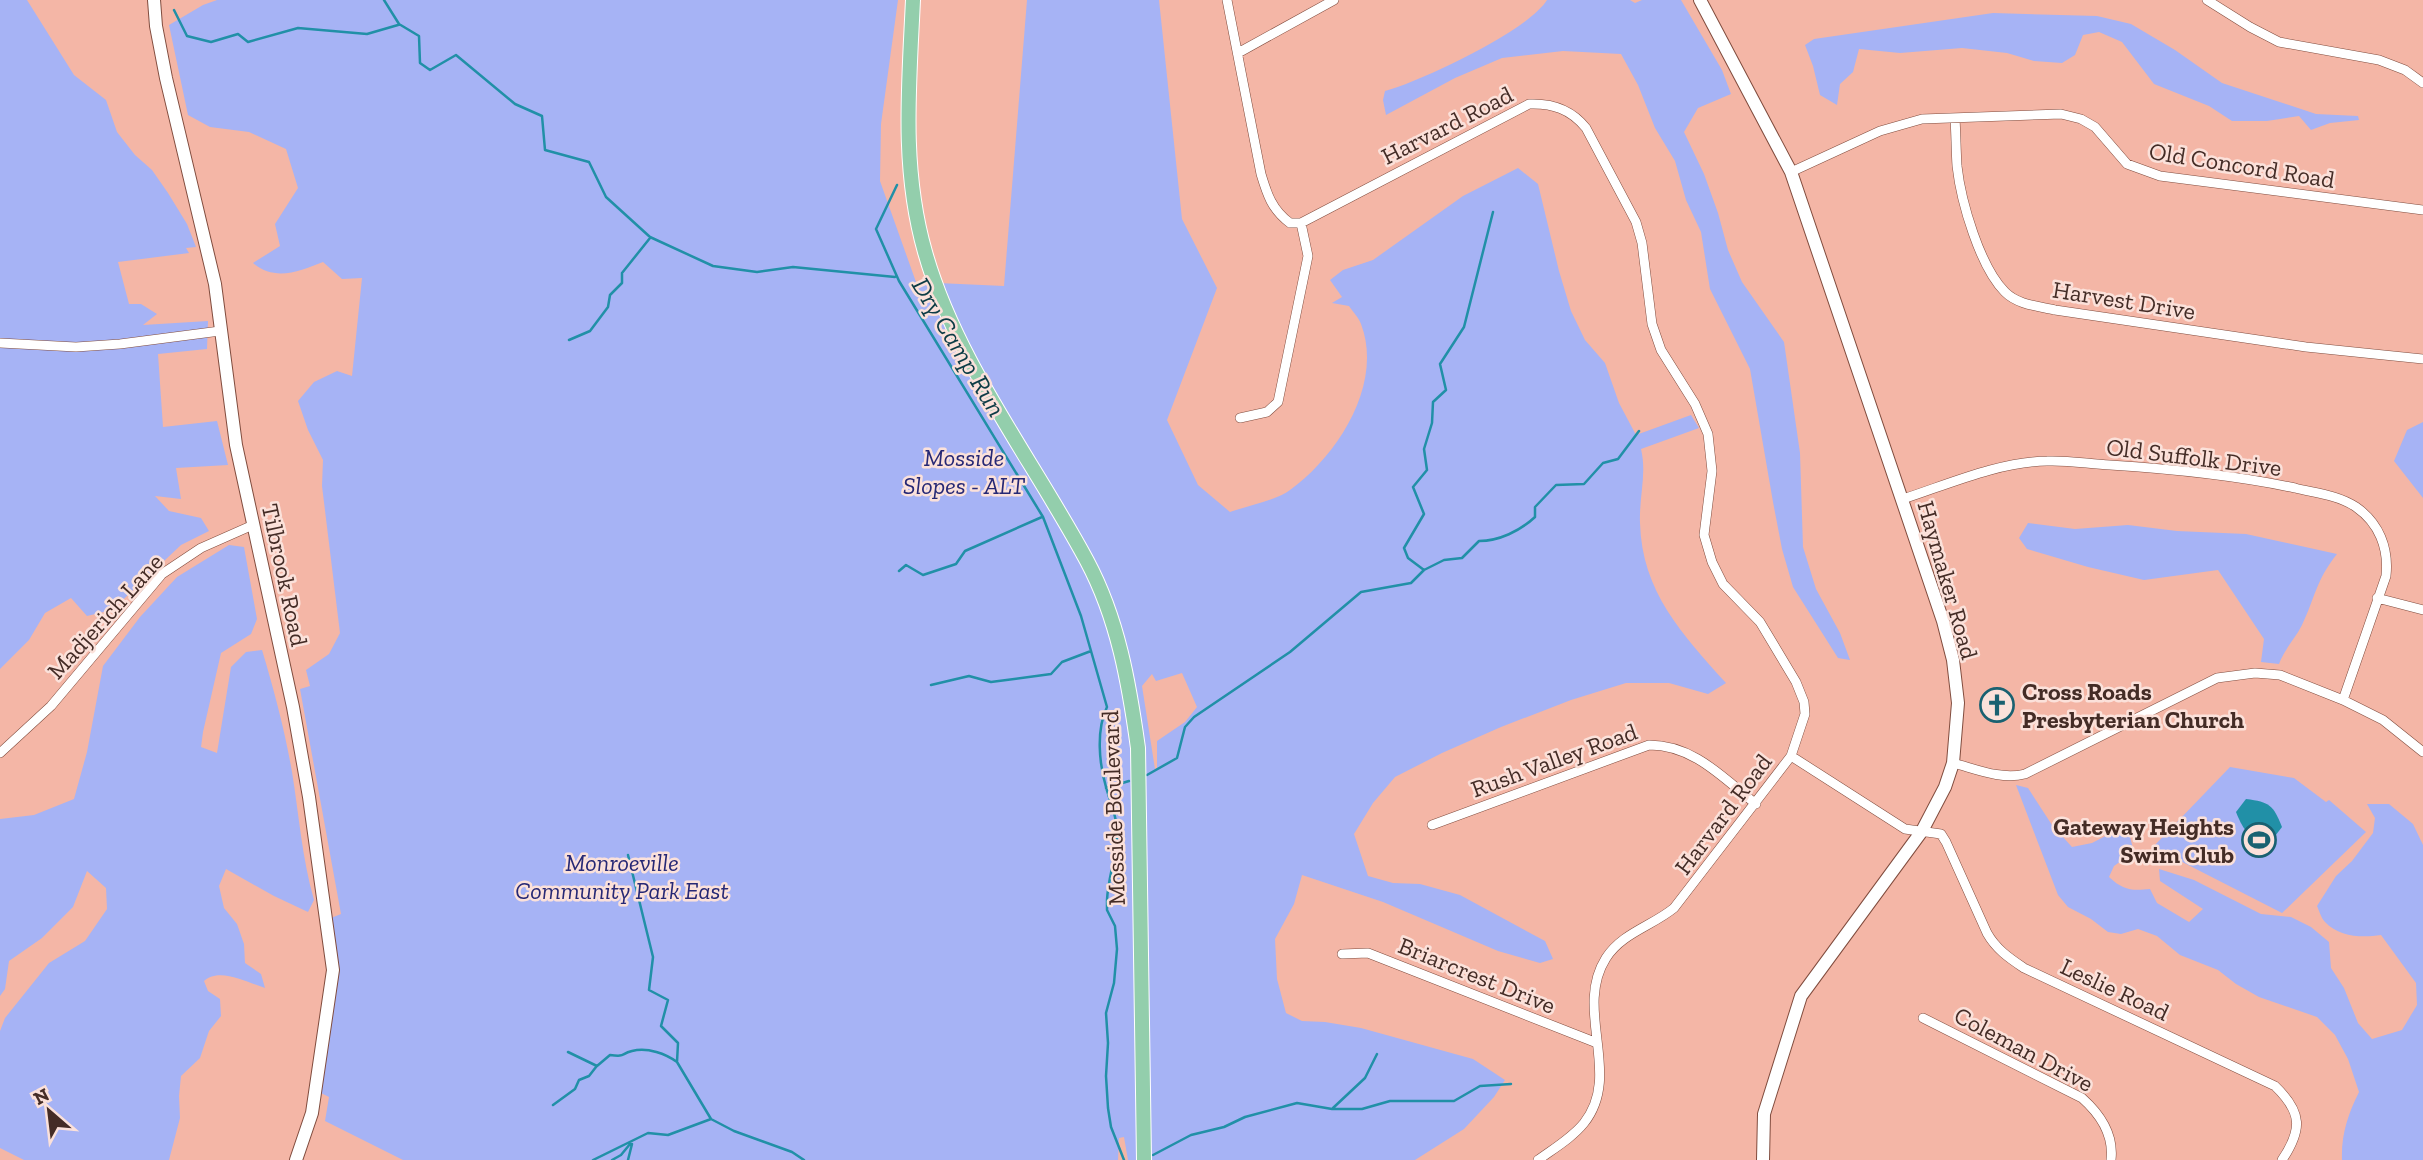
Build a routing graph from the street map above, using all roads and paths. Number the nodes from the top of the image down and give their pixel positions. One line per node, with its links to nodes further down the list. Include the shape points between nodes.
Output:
1 (154, 0): 13 (main road, Tilbrook Road, via 166,78 215,284)
2 (913, 0): 33 (main road, Mosside Boulevard, via 907,127 912,188 925,252 966,352 1087,562 1115,631 1129,684 1138,748)
3 (1227, 0): 7 (street)
4 (1334, 0): 7 (street)
5 (1700, 0): 10 (main road, Haymaker Road)
6 (2207, 0): 8 (street, via 2279,42 2379,60)
7 (1238, 53): 12 (street, via 1270,202 1290,223)
8 (2423, 83)
9 (1955, 118): 10 (street, Old Concord Road, via 1901,123); 11 (street, Old Concord Road, via 2061,114 2095,127 2127,164 2160,176); 15 (street, Harvest Drive, via 1960,185 1973,227 1989,270 2006,293 2022,303 2306,347)
10 (1791, 172): 17 (main road, Haymaker Road)
11 (2423, 210)
12 (1301, 223): 16 (street, via 1308,257 1278,402 1267,412); 24 (street, Harvard Road, via 1529,104 1554,105 1579,119 1636,222 1652,324 1661,350 1708,434 1713,471 1704,535 1712,562 1723,584 1760,622 1804,702 1805,714)
13 (220, 331): 14 (street, via 109,345); 18 (main road, Tilbrook Road)
14 (0, 343)
15 (2423, 359)
16 (1240, 418)
17 (1903, 499): 19 (street, Old Suffolk Drive, via 1991,470 2046,461 2242,477 2340,498 2368,517 2378,531 2387,563); 25 (main road, Haymaker Road, via 1953,660 1958,703)
18 (253, 525): 23 (street, Madjerich Lane, via 201,548 162,574 51,706); 32 (main road, Tilbrook Road, via 293,707 333,970 312,1113)
19 (2378, 598): 20 (street); 21 (street, Old Suffolk Drive)
20 (2423, 610)
21 (2343, 700): 22 (street, via 2383,720); 25 (street, via 2280,676 2241,674 2217,678 2025,774 1994,774)
22 (2423, 752)
23 (0, 753)
24 (1791, 757): 26 (street, Harvard Road); 28 (street, via 1905,829)
25 (1953, 762): 28 (main road, Haymaker Road)
26 (1756, 804): 27 (street, Rush Valley Road, via 1695,755 1649,745); 31 (street, Harvard Road, via 1674,908 1633,932 1606,957 1593,997)
27 (1432, 825)
28 (1922, 831): 35 (main road, Haymaker Road, via 1801,996 1764,1114); 37 (street, Leslie Road, via 1941,834 1947,842 1987,933 2004,954 2024,968 2275,1086 2292,1107 2298,1129)
29 (1342, 954): 31 (street, Briarcrest Drive, via 1368,953)
30 (1923, 1018): 36 (street, Coleman Drive, via 2082,1098 2110,1138)
31 (1597, 1043): 34 (street, Harvard Road, via 1601,1077 1595,1107 1583,1126)
32 (296, 1160)
33 (1144, 1160)
34 (1538, 1160)
35 (1763, 1160)
36 (2111, 1160)
37 (2281, 1160)

